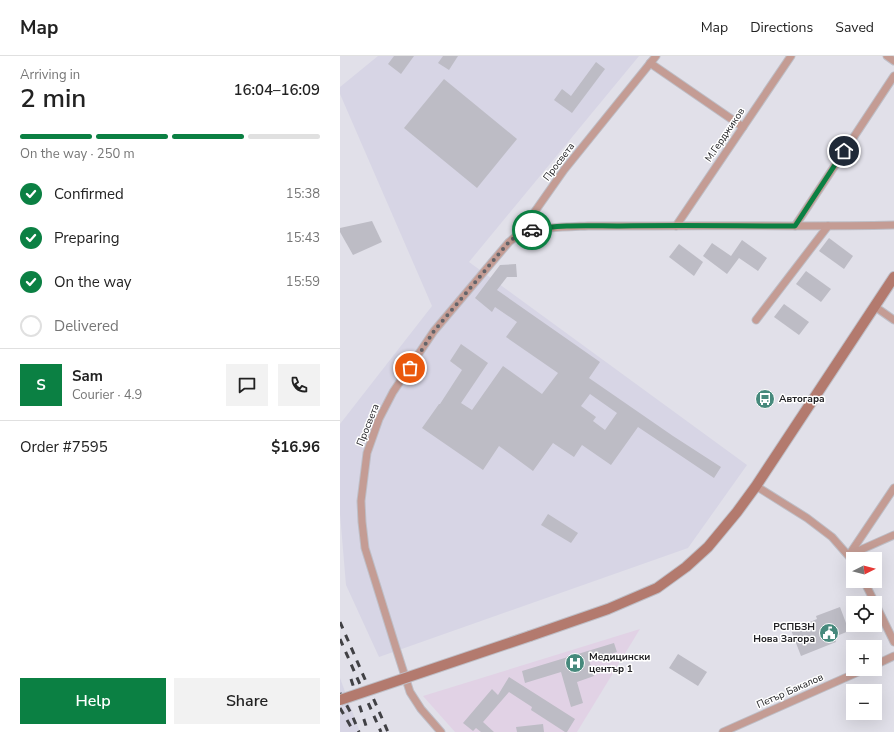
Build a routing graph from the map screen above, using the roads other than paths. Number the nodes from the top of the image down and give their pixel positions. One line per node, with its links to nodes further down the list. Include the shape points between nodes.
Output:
1 (656, 56): 5 (street, Просвета)
2 (791, 56): 7 (street, М.Герджиков)
3 (887, 56): 4 (street)
4 (894, 61)
5 (650, 63): 7 (street); 12 (street, Просвета, via 564,170)
6 (894, 76): 10 (street)
7 (743, 127): 9 (street, М.Герджиков)
8 (894, 225): 11 (street)
9 (676, 226): 10 (street); 12 (street, via 548,227)
10 (795, 226): 11 (street)
11 (828, 226): 15 (street)
12 (519, 234): 30 (street, Просвета, via 509,242 434,331 393,392 379,419 367,453 361,501 365,548 410,692)
13 (894, 277): 14 (main road)
14 (874, 306): 16 (street); 17 (main road)
15 (756, 320)
16 (894, 320)
17 (756, 486): 20 (street, via 832,536); 28 (main road, bridge, via 708,547 657,588 608,609)
18 (894, 488): 21 (street)
19 (894, 536): 22 (street)
20 (846, 552)
21 (855, 552)
22 (863, 552)
23 (882, 617): 24 (street)
24 (894, 642)
25 (894, 656): 26 (street)
26 (882, 662)
27 (849, 676): 29 (street, Петър Бакалов)
28 (340, 700)
29 (727, 731)
30 (441, 732)

